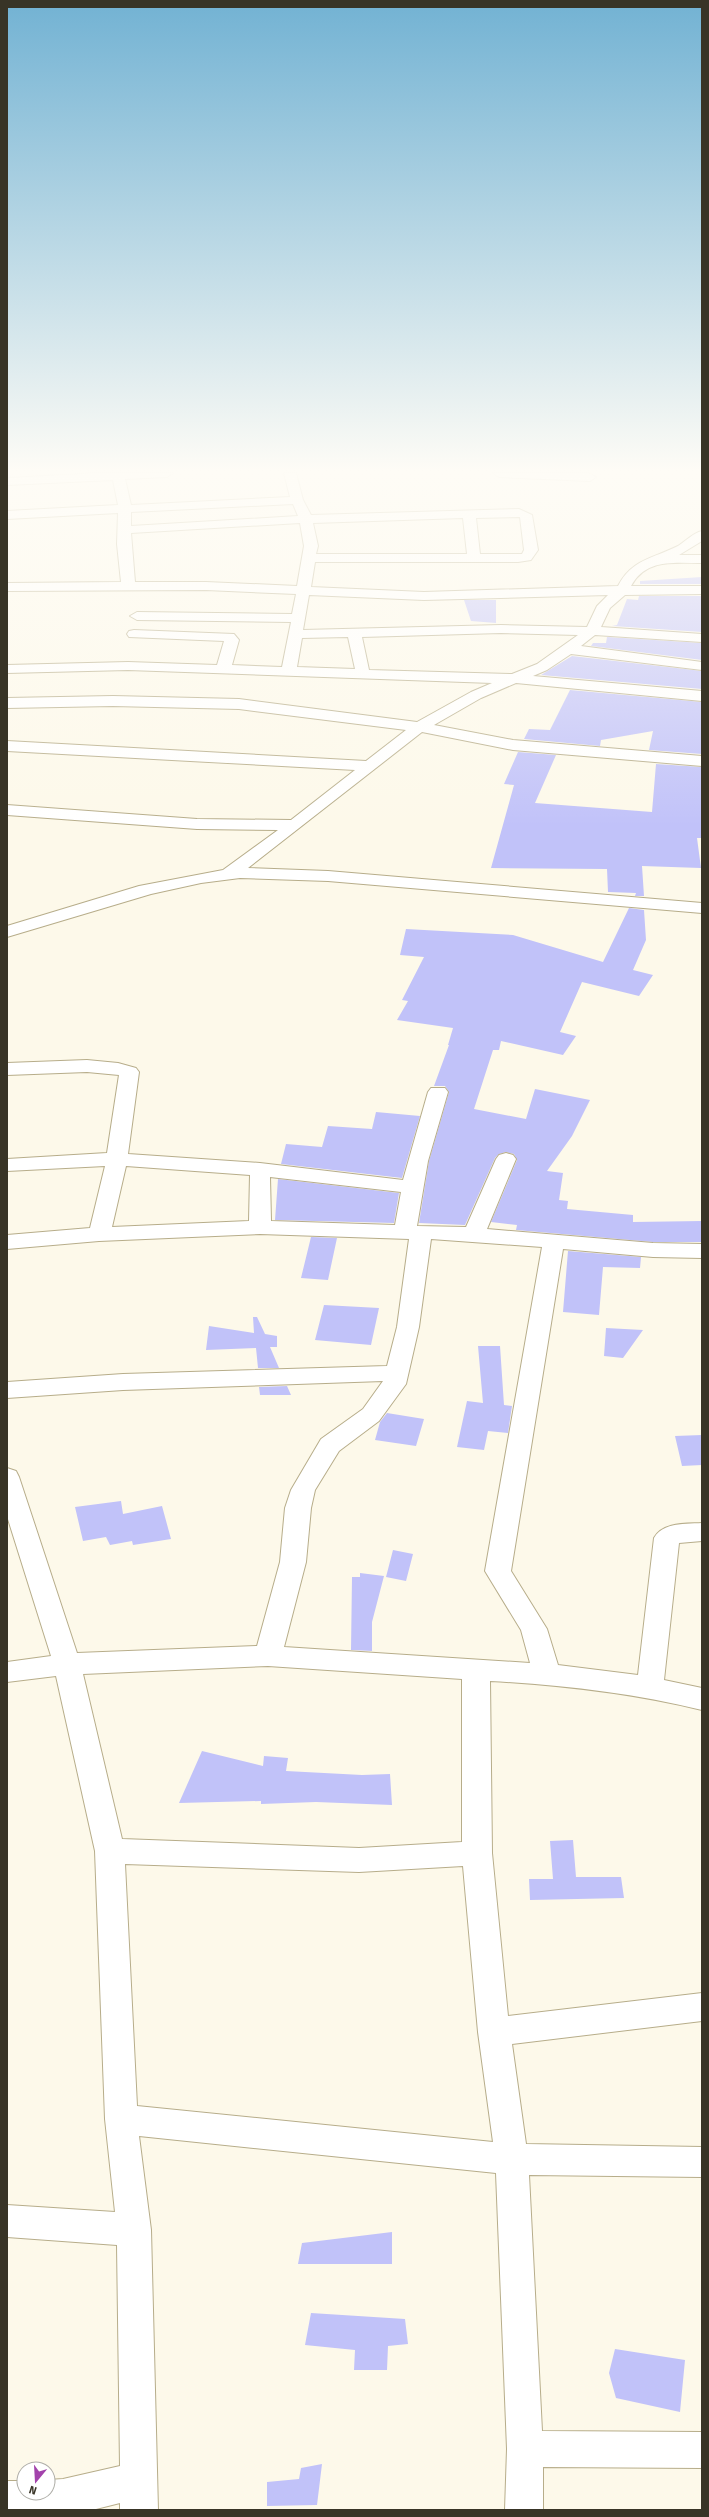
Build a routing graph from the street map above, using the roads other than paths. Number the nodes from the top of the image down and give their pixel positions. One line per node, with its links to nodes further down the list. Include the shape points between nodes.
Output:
1 (135, 590): 6 (street)
2 (302, 590): 7 (street)
3 (311, 590): 4 (street, via 424,596)
4 (581, 590)
5 (621, 590): 8 (street, via 604,606)
6 (137, 616): 7 (street); 13 (street)
7 (297, 618): 10 (street)
8 (592, 631): 9 (street, via 460,629); 11 (street); 12 (street)
9 (354, 633): 10 (street); 18 (street)
10 (295, 634): 17 (street)
11 (702, 638)
12 (568, 649): 14 (street); 19 (street, via 542,667)
13 (131, 650): 15 (street); 16 (street); 16 (street, via 229,637 232,640)
14 (702, 666)
15 (7, 669)
16 (223, 669): 17 (street)
17 (289, 671): 18 (street)
18 (363, 674): 19 (street)
19 (517, 679): 20 (street); 22 (street, via 476,695)
20 (702, 696)
21 (7, 703): 22 (street, via 121,701 239,704)
22 (419, 727): 24 (street, via 513,745); 25 (street)
23 (7, 746): 25 (street)
24 (702, 761)
25 (371, 766): 27 (street)
26 (7, 810): 27 (street, via 197,824)
27 (295, 825): 28 (street)
28 (228, 874): 29 (street, via 328,876); 30 (street, via 166,886)
29 (702, 908)
30 (7, 932)
31 (7, 1070): 33 (street, via 102,1067 129,1072)
32 (438, 1092): 37 (street)
33 (117, 1159): 35 (street); 36 (street); 40 (street)
34 (506, 1159): 41 (street)
35 (7, 1165)
36 (260, 1169): 37 (street); 38 (street)
37 (411, 1187): 39 (street)
38 (260, 1227): 39 (street); 40 (street)
39 (413, 1232): 41 (street); 45 (street, via 408,1327)
40 (99, 1234): 43 (street)
41 (474, 1234): 42 (street)
42 (554, 1240): 44 (street, via 653,1250); 53 (street, via 498,1571 534,1629)
43 (7, 1242)
44 (702, 1251)
45 (397, 1373): 46 (street, via 123,1382); 49 (street, via 394,1384 371,1415 330,1445 303,1490 298,1508 293,1562)
46 (7, 1390)
47 (7, 1477): 50 (street)
48 (702, 1532): 54 (street, via 680,1533 667,1538)
49 (268, 1656): 50 (street); 51 (street)
50 (67, 1664): 52 (street); 56 (street)
51 (476, 1670): 53 (street); 57 (street)
52 (7, 1672)
53 (547, 1674): 54 (street)
54 (650, 1687): 55 (street)
55 (702, 1699)
56 (110, 1851): 57 (street, via 359,1860); 60 (street)
57 (477, 1853): 59 (street)
58 (702, 2007): 59 (street)
59 (494, 2032): 61 (street)
60 (121, 2119): 61 (street); 64 (street)
61 (512, 2159): 62 (street); 65 (street)
62 (702, 2162)
63 (7, 2221): 64 (street)
64 (134, 2230): 67 (street)
65 (525, 2449): 66 (street); 69 (street)
66 (702, 2450)
67 (138, 2495): 68 (street)
68 (7, 2500)
69 (524, 2510)

